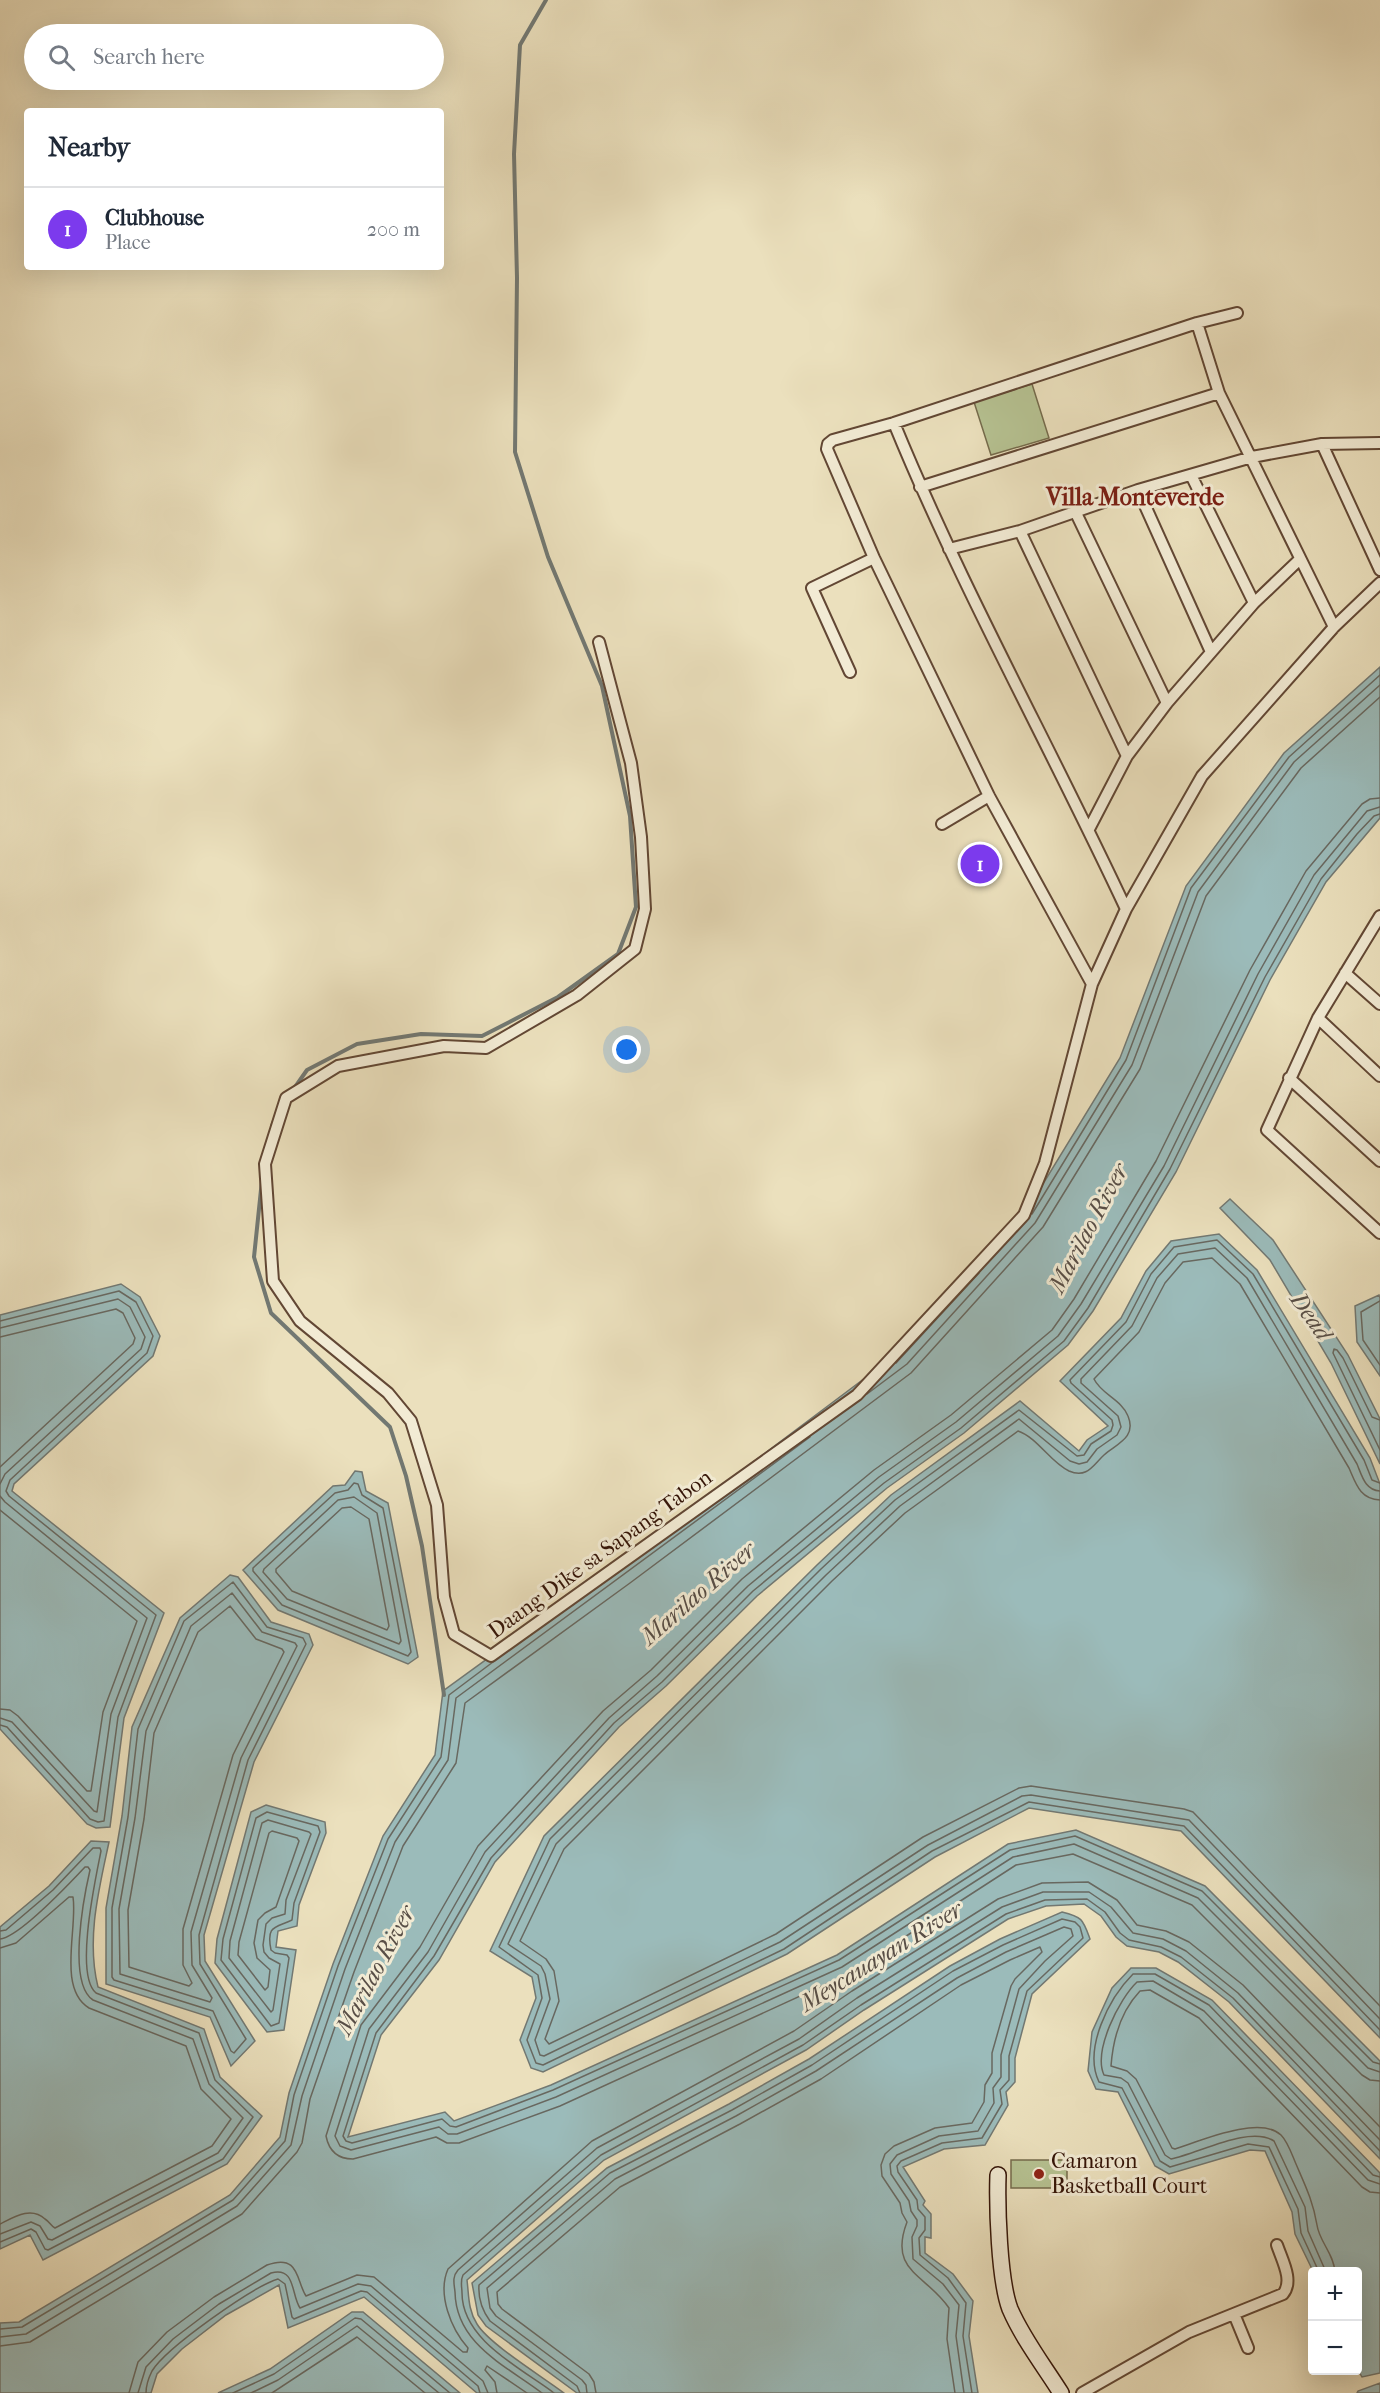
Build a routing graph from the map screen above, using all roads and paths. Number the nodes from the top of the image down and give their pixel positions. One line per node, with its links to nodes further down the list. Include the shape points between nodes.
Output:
1 (1237, 313): 2 (street)
2 (1197, 323): 3 (street); 4 (street)
3 (1219, 393): 7 (street); 9 (street)
4 (894, 423): 9 (street); 14 (street, via 833,440 827,449)
5 (1380, 443): 6 (street)
6 (1322, 444): 7 (street); 16 (street)
7 (1251, 457): 8 (street); 15 (street)
8 (1191, 475): 10 (street); 18 (street)
9 (921, 487): 13 (street)
10 (1138, 490): 11 (street); 21 (street)
11 (1075, 511): 12 (street); 23 (street)
12 (1020, 531): 13 (street); 24 (street)
13 (949, 549): 27 (street)
14 (873, 558): 22 (street, via 812,588); 25 (street)
15 (1299, 560): 18 (street); 19 (street)
16 (1380, 570)
17 (1380, 584): 19 (street)
18 (1254, 603): 21 (street)
19 (1334, 627): 28 (street, via 1202,776)
20 (599, 642): 31 (street, Daang Dike sa Sapang Tabon, via 631,763 641,837 645,909 635,949 577,995 486,1048 444,1046 338,1066 286,1098 265,1164 273,1281 300,1321 388,1393 411,1421 437,1505 444,1597 454,1634 491,1656 857,1395 1024,1215 1045,1163)
21 (1211, 652): 23 (street)
22 (850, 672)
23 (1167, 703): 24 (street)
24 (1127, 756): 27 (street)
25 (989, 796): 26 (street); 31 (street)
26 (942, 824)
27 (1089, 829): 28 (street)
28 (1126, 909): 31 (street)
29 (1379, 918): 30 (street)
30 (1345, 973): 32 (street); 33 (street)
31 (1092, 984)
32 (1380, 1004)
33 (1318, 1018): 34 (street); 35 (street)
34 (1380, 1076)
35 (1290, 1078): 36 (street); 37 (street, via 1267,1130)
36 (1380, 1161)
37 (1380, 1233)
38 (998, 2175): 42 (street, via 1000,2247 1010,2308)
39 (1277, 2246): 40 (street, via 1288,2277 1283,2294)
40 (1233, 2314): 41 (street); 43 (street, via 1189,2332)
41 (1248, 2348)
42 (1061, 2393)
43 (1082, 2393)

